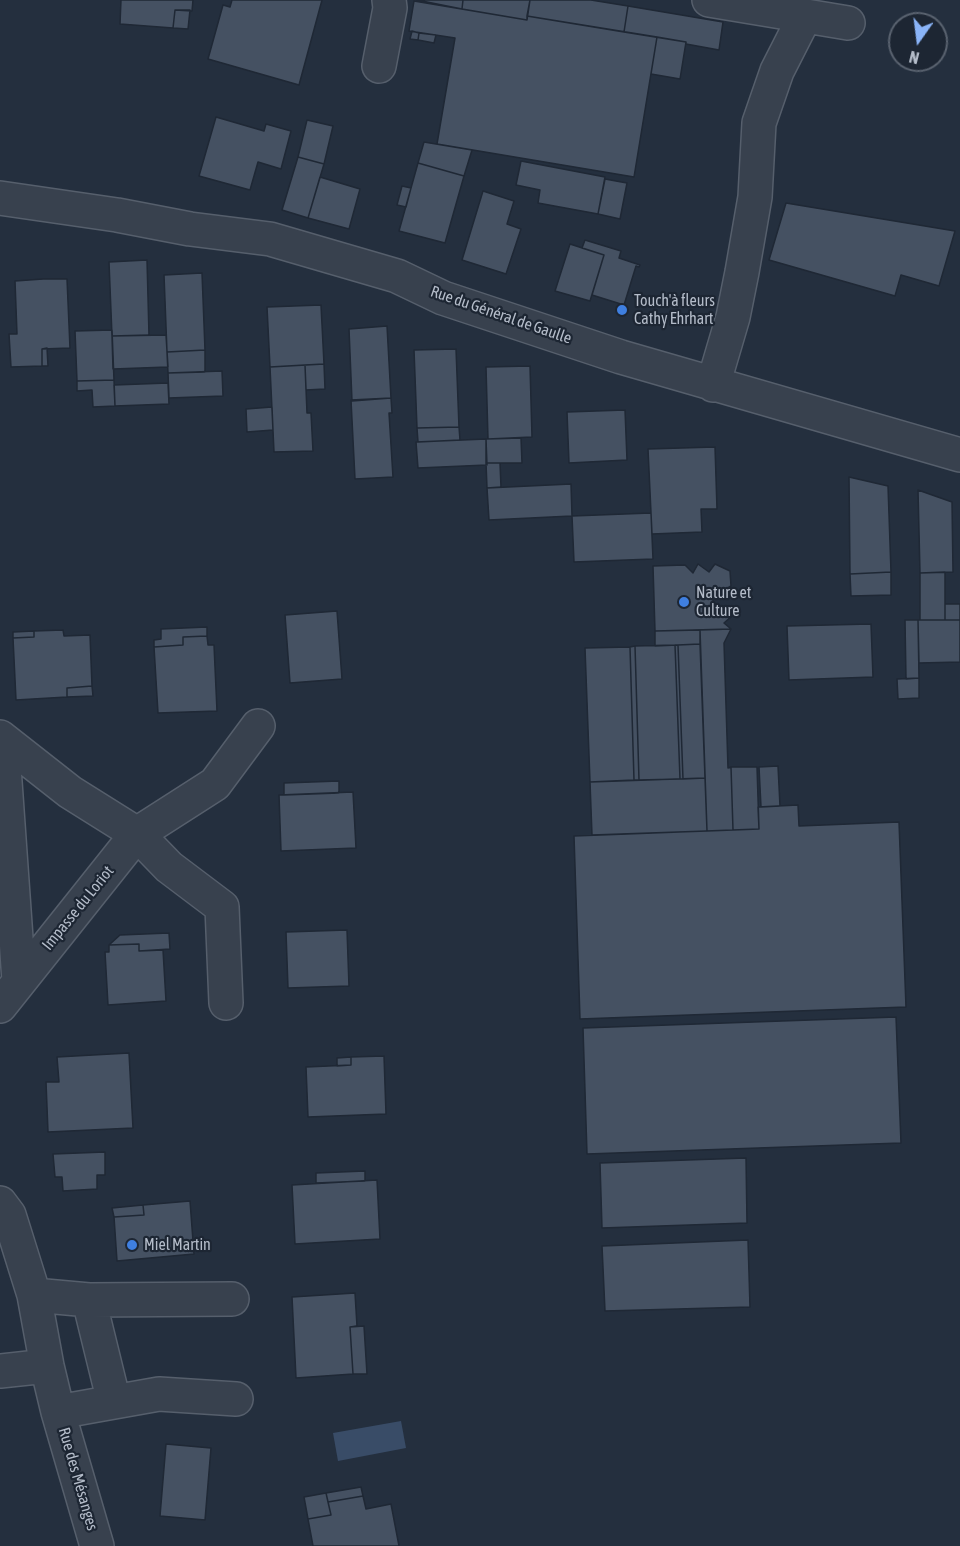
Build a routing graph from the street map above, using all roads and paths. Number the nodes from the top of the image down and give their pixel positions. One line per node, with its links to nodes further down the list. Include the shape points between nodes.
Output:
1 (390, 0): 5 (street)
2 (709, 0): 3 (street)
3 (805, 16): 4 (street); 7 (street, via 777,71 759,123 755,197 742,272)
4 (848, 23)
5 (379, 66)
6 (0, 198): 7 (street, Rue du Général de Gaulle, via 270,239 397,276 443,298)
7 (713, 385): 8 (street, Rue du Général de Gaulle)
8 (960, 455)
9 (258, 726): 11 (street, Impasse du Loriot, via 215,784)
10 (1, 738): 11 (street, Impasse du Loriot, via 70,792); 12 (street, Impasse du Loriot)
11 (137, 834): 12 (street, Impasse du Loriot); 13 (street, Impasse du Loriot, via 169,867 222,907)
12 (9, 993)
13 (226, 1004)
14 (0, 1203): 15 (street, Rue des Mésanges, via 9,1215)
15 (34, 1295): 17 (street); 18 (street, Rue des Mésanges)
16 (232, 1299): 17 (street)
17 (89, 1300): 21 (street)
18 (47, 1366): 19 (street); 22 (street, Rue des Mésanges)
19 (0, 1371)
20 (236, 1399): 21 (street, Rue des Mésanges, via 159,1394)
21 (114, 1402): 22 (street, Rue des Mésanges)
22 (58, 1412): 23 (street, Rue des Mésanges)
23 (97, 1546)

